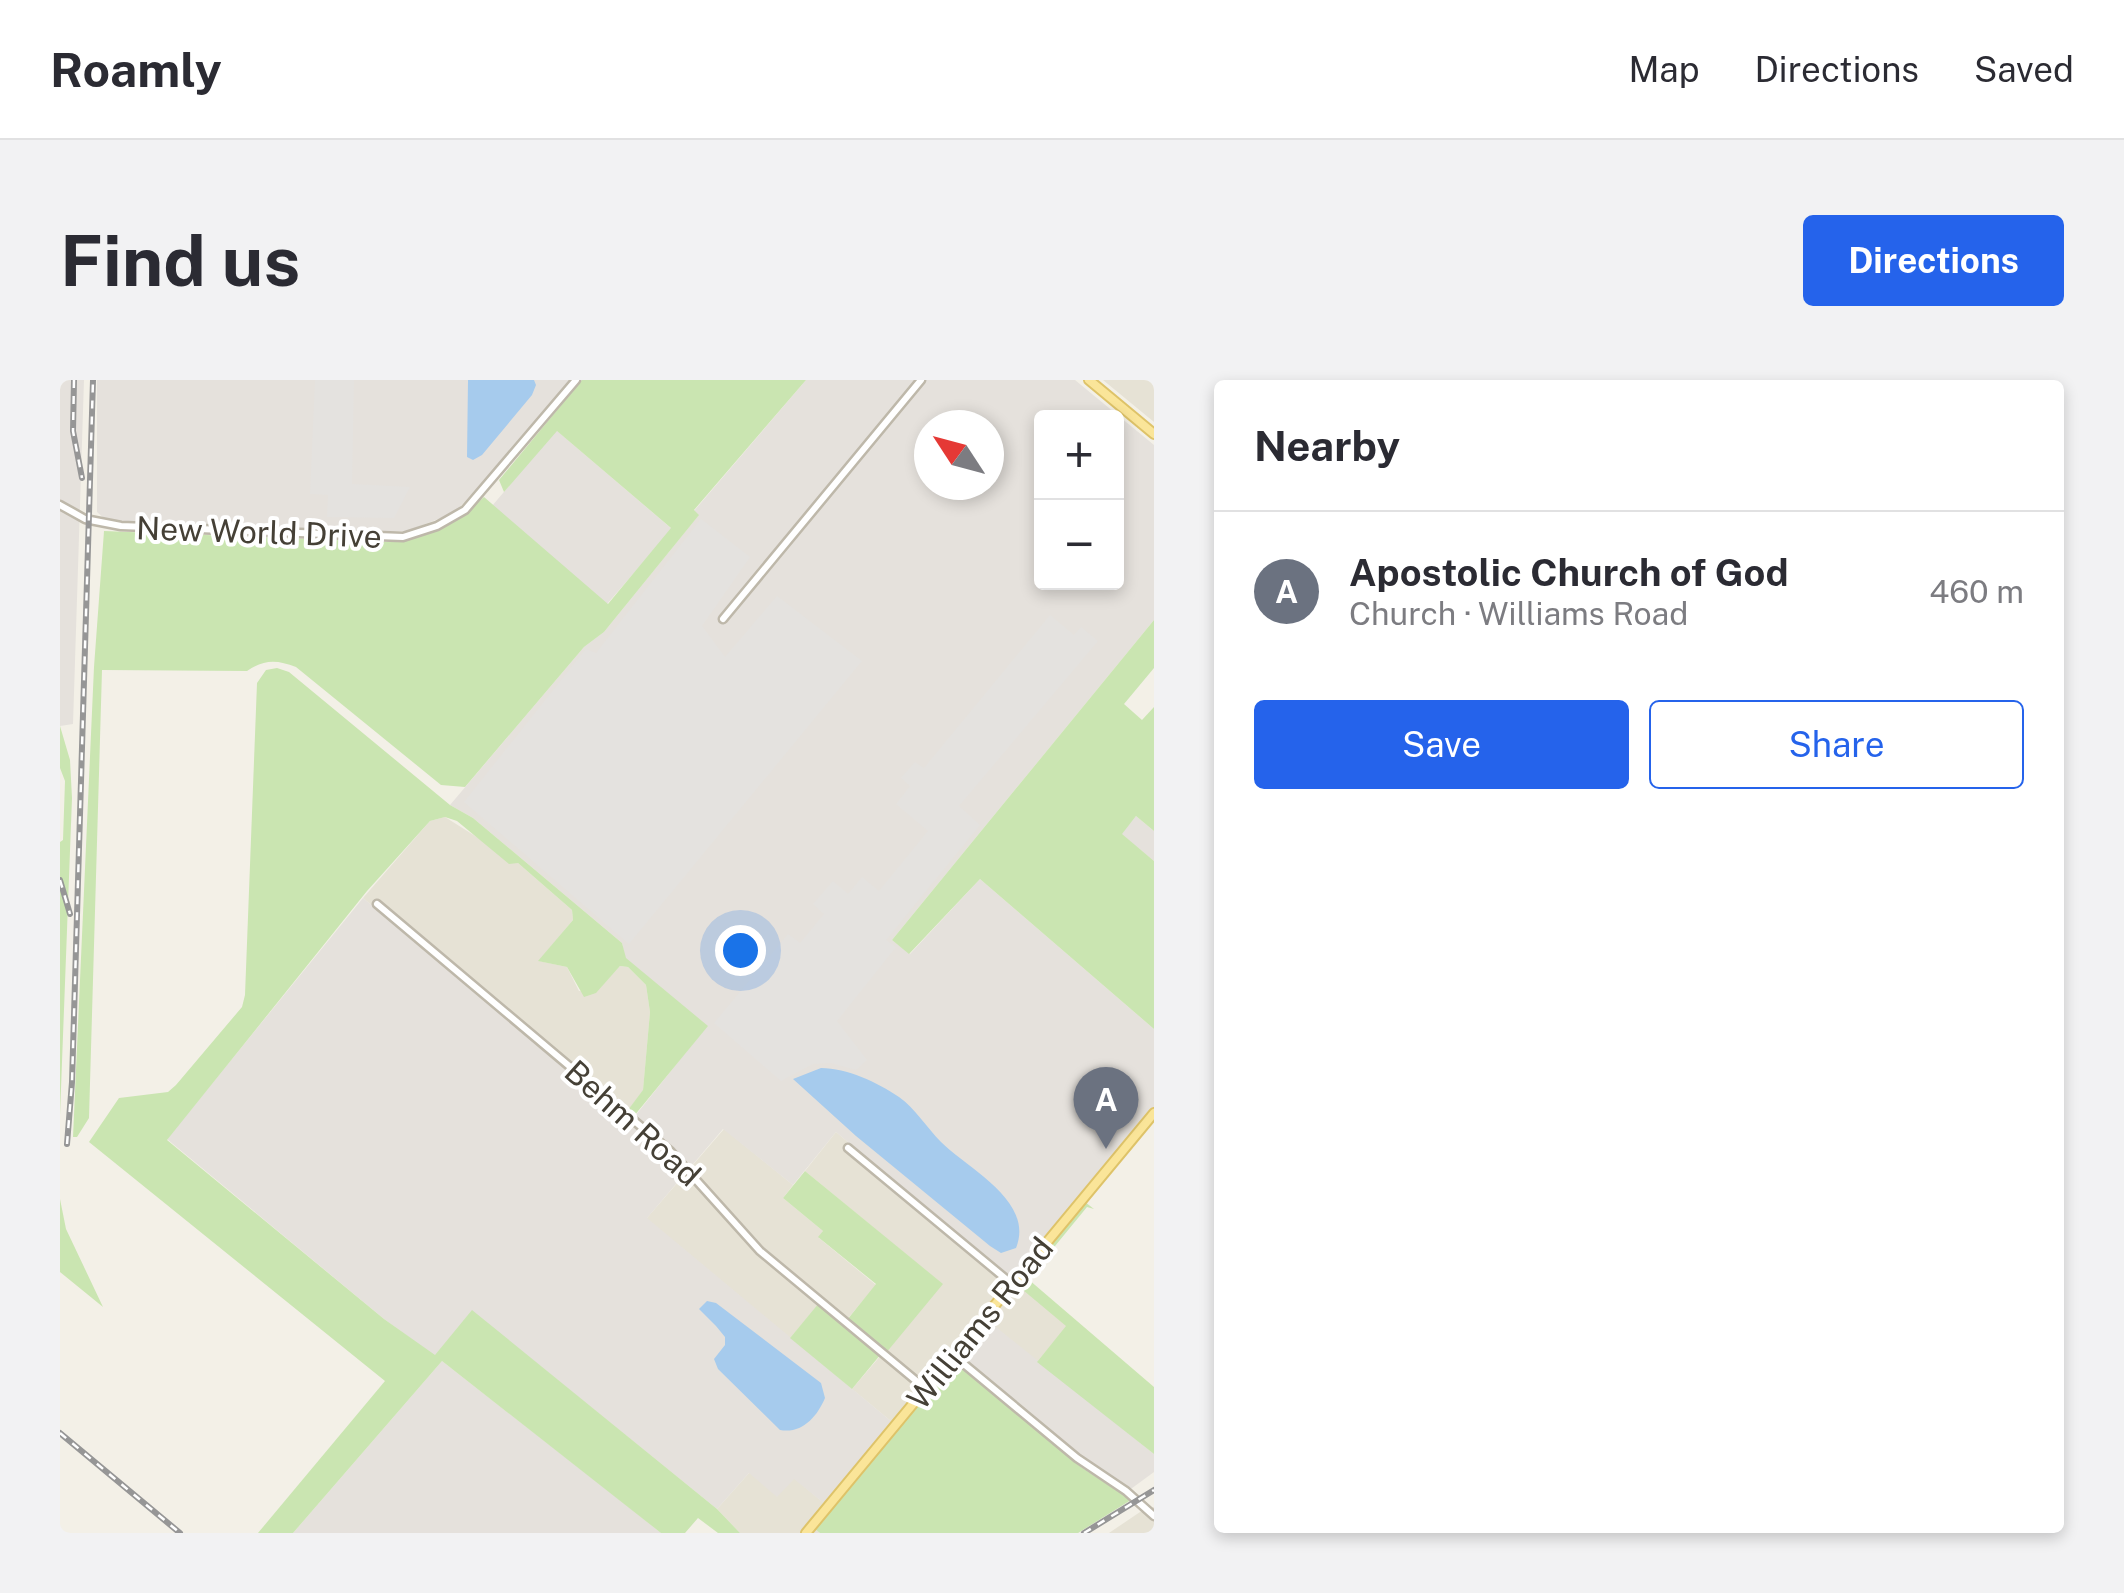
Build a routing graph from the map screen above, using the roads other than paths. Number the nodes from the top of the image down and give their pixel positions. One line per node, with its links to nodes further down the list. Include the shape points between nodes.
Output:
1 (576, 380): 5 (street, New World Drive, via 476,499 420,533 388,538 121,526)
2 (922, 380): 6 (street)
3 (1089, 380): 4 (main road)
4 (1154, 434)
5 (60, 506)
6 (723, 619)
7 (377, 904): 12 (street, Behm Road, via 670,1150 760,1251)
8 (1154, 1113): 10 (main road, Williams Road)
9 (848, 1148): 10 (street)
10 (1012, 1284): 11 (main road, Williams Road)
11 (953, 1356): 12 (main road, Williams Road); 13 (street)
12 (926, 1389): 14 (main road, Williams Road)
13 (1154, 1516)
14 (806, 1533)

